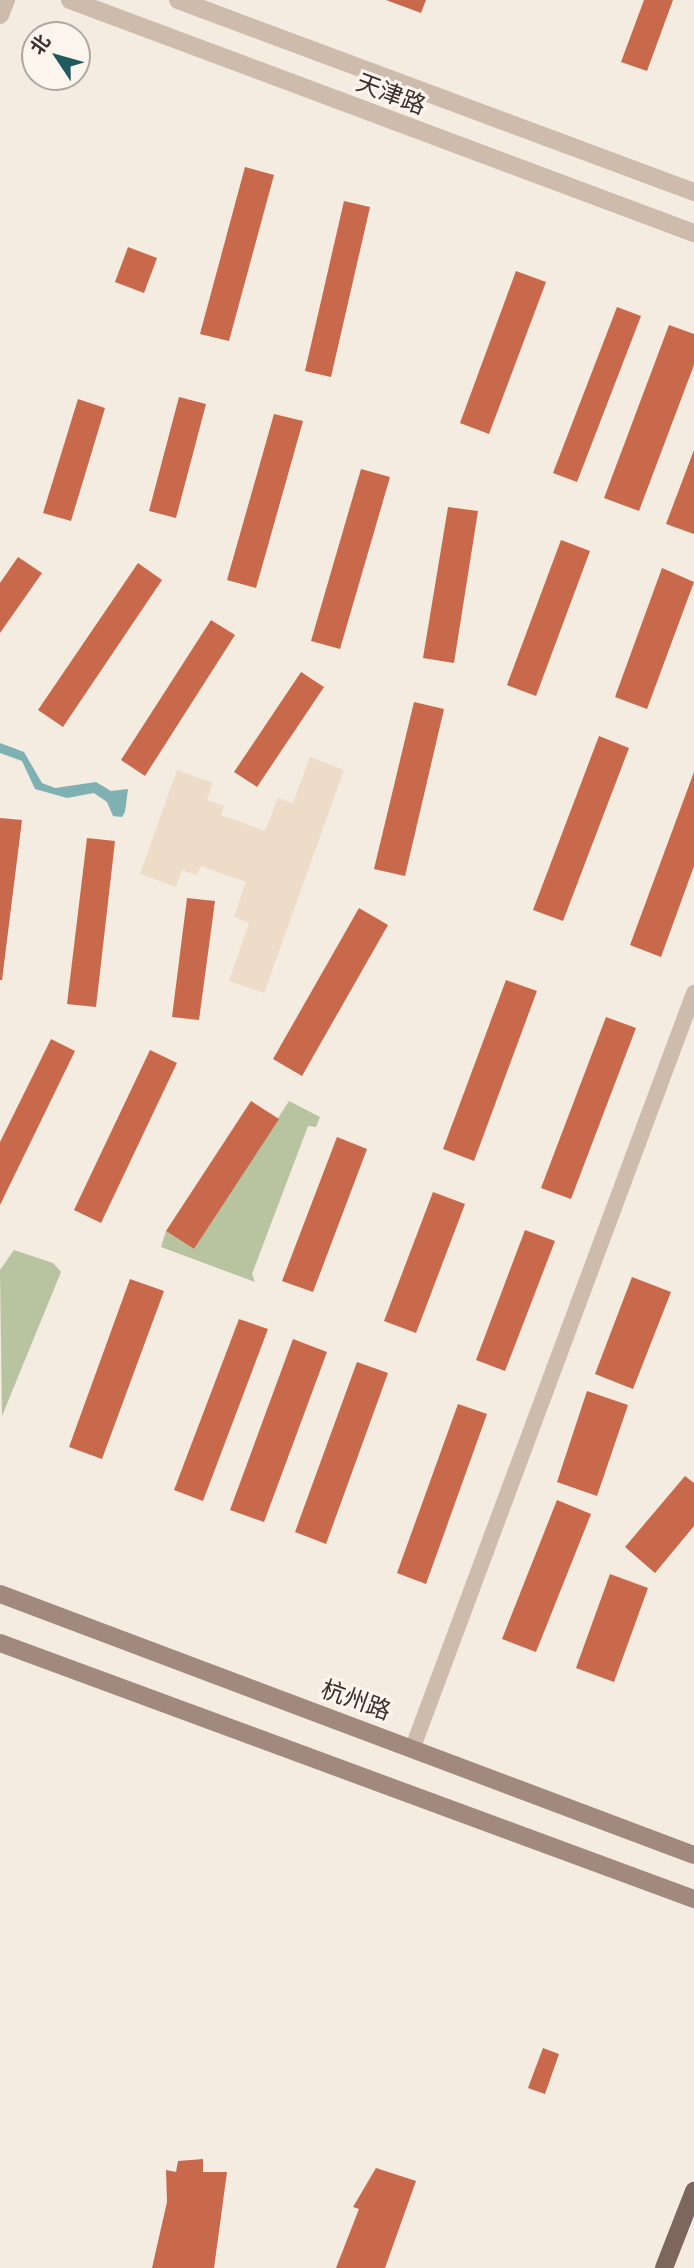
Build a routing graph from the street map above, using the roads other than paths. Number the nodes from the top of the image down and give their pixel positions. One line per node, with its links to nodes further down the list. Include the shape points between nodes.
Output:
1 (6, 0): 4 (street)
2 (70, 0): 6 (street, 天津路)
3 (178, 0): 5 (street, 天津路)
4 (0, 15)
5 (694, 192)
6 (694, 233)
7 (694, 993): 10 (street)
8 (0, 1594): 10 (main road, 杭州路)
9 (0, 1643): 12 (main road)
10 (413, 1747): 11 (main road, 杭州路)
11 (694, 1855)
12 (694, 1899)
13 (694, 2191): 14 (main road)
14 (664, 2268)

